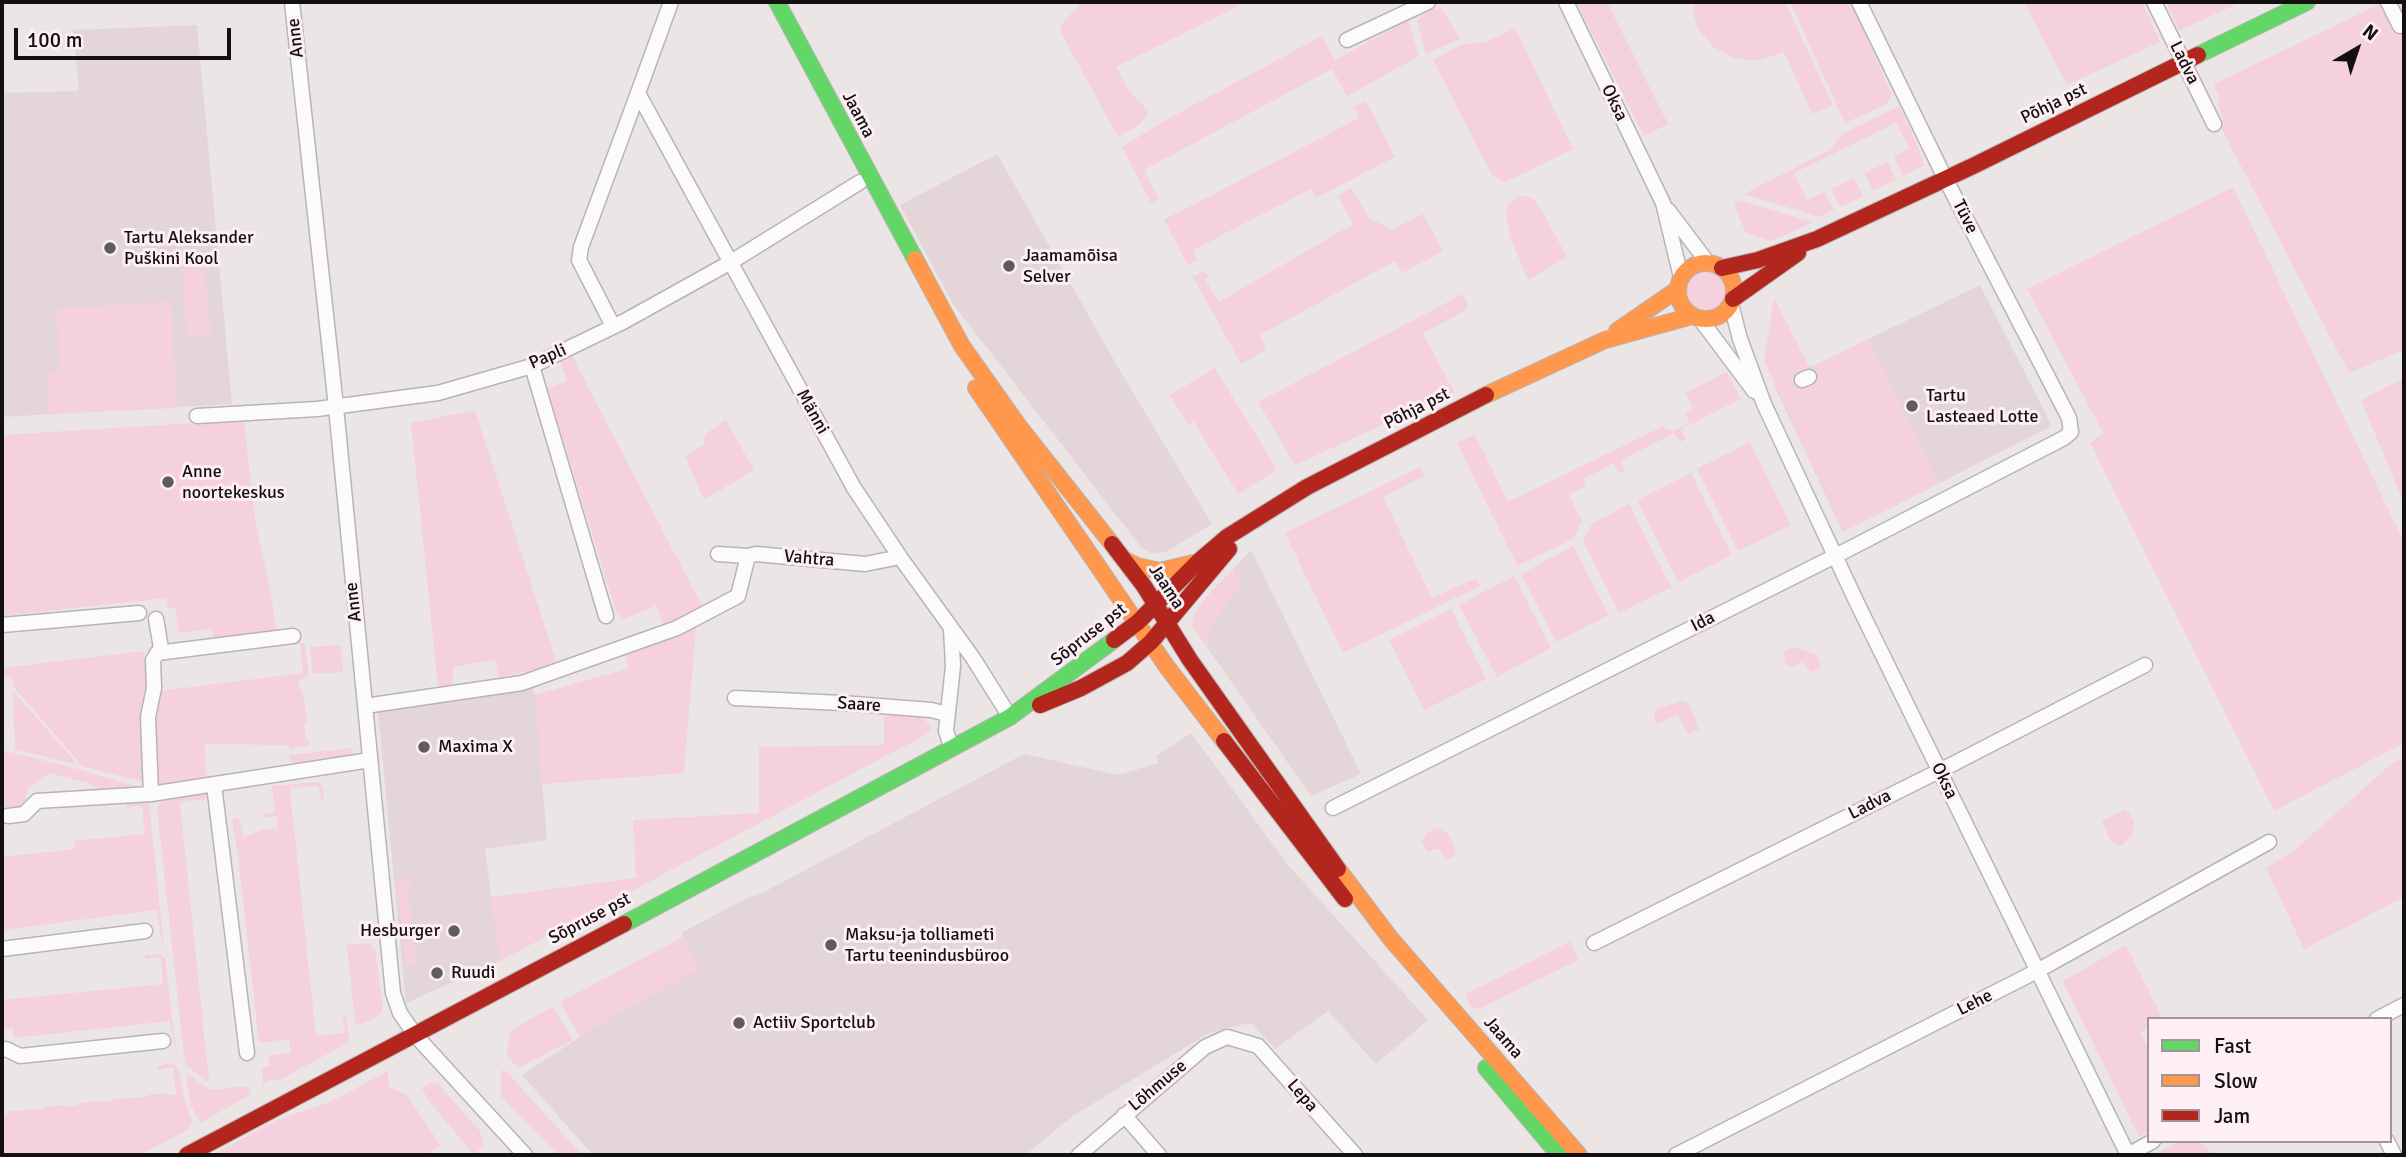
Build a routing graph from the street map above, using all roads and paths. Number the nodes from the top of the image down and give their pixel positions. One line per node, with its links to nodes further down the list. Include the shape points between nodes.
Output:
1 (292, 2): 29 (street, Anne)
2 (671, 2): 14 (street)
3 (766, 2): 17 (main road, Jaama)
4 (777, 2): 37 (main road, Jaama, via 962,346)
5 (1428, 2): 12 (street)
6 (1566, 2): 18 (street, Oksa)
7 (1859, 2): 16 (street, Tüve)
8 (2154, 2): 13 (street, Ladva)
9 (2307, 2): 13 (main road, Põhja pst)
10 (2388, 2): 11 (street)
11 (2400, 26)
12 (1347, 40)
13 (2183, 62): 15 (street, Ladva); 16 (main road, Põhja pst)
14 (638, 93): 20 (street, Männi); 25 (street, via 579,260)
15 (2214, 124)
16 (1945, 178): 19 (main road, Põhja pst); 31 (street, Tüve, via 2069,418)
17 (860, 182): 20 (street, Papli); 43 (main road, Jaama, via 955,354)
18 (1663, 203): 21 (street, Oksa); 22 (street, Oksa)
19 (1817, 239): 21 (main road, Põhja pst, via 1758,260); 23 (main road, Põhja pst)
20 (731, 262): 25 (street, Papli); 35 (street, Männi, via 854,488)
21 (1715, 265): 22 (main road, via 1695,265); 23 (main road, via 1732,282)
22 (1679, 283): 24 (main road, via 1681,304); 26 (main road, Põhja pst)
23 (1732, 301): 24 (main road, via 1715,318); 28 (street, Oksa, via 1740,339)
24 (1696, 317): 26 (main road, Põhja pst); 28 (street, Oksa)
25 (613, 327): 27 (street, Papli)
26 (1605, 340): 32 (main road, Põhja pst, via 1486,395 1307,487)
27 (532, 366): 29 (street, Papli, via 438,393); 41 (street)
28 (1764, 404): 36 (street, Oksa)
29 (336, 407): 30 (street, Papli); 54 (street, Anne)
30 (197, 416)
31 (2071, 432): 36 (street, Ida)
32 (1252, 521): 38 (main road, Põhja pst); 44 (main road, Põhja pst)
33 (718, 554): 34 (street, Vahtra)
34 (748, 556): 35 (street, Vahtra, via 865,564); 54 (street, via 738,596 677,628 522,683)
35 (900, 556): 46 (street, Männi)
36 (1835, 556): 59 (street, Oksa); 62 (street, Ida)
37 (1124, 560): 38 (main road, via 1160,571); 39 (main road, Jaama)
38 (1200, 560): 39 (main road, Põhja pst)
39 (1156, 605): 43 (main road, Sõpruse pst); 44 (main road, Jaama)
40 (139, 613): 45 (street)
41 (606, 616)
42 (156, 619): 49 (street, via 161,648)
43 (1138, 622): 48 (main road, Jaama); 56 (main road, Sõpruse pst)
44 (1167, 624): 48 (main road, Sõpruse pst); 84 (main road, Jaama, via 1316,840 1391,939)
45 (2, 625)
46 (950, 628): 50 (street, Männi); 51 (street)
47 (293, 636): 49 (street)
48 (1151, 642): 56 (main road, Sõpruse pst, via 1127,663 1081,688); 83 (main road, Jaama, via 1304,848)
49 (157, 653): 61 (street, via 148,717)
50 (973, 658): 51 (street); 56 (street, Männi)
51 (953, 666): 55 (street)
52 (2145, 666): 59 (street, Ladva)
53 (735, 698): 55 (street, Saare)
54 (365, 706): 58 (street, Anne)
55 (947, 714): 57 (street)
56 (1010, 717): 57 (main road, Sõpruse pst)
57 (952, 749): 71 (main road, Sõpruse pst)
58 (370, 760): 60 (street); 71 (street, Anne, via 393,993)
59 (1939, 770): 66 (street, Ladva); 68 (street, Oksa)
60 (214, 785): 61 (street); 75 (street)
61 (151, 794): 63 (street, via 37,801 24,814)
62 (1333, 808)
63 (8, 816)
64 (2269, 842): 68 (street, Lehe)
65 (145, 931): 67 (street)
66 (1594, 943)
67 (2, 949)
68 (2036, 971): 85 (street, Lehe); 86 (street, Oksa)
69 (2404, 1005): 70 (street)
70 (2381, 1017)
71 (416, 1036): 78 (main road, Sõpruse pst); 79 (street, Anne)
72 (163, 1041): 74 (street, via 20,1056)
73 (1245, 1042): 76 (street, Lõhmuse, via 1227,1037 1205,1047); 82 (street, Lepa, via 1258,1046)
74 (2, 1050)
75 (247, 1053)
76 (1124, 1115): 80 (street, Lõhmuse); 81 (street)
77 (2149, 1143): 86 (street)
78 (187, 1155)
79 (525, 1155)
80 (1079, 1155)
81 (1159, 1155)
82 (1355, 1155)
83 (1559, 1155)
84 (1579, 1155)
85 (1675, 1155)
86 (2128, 1155)

